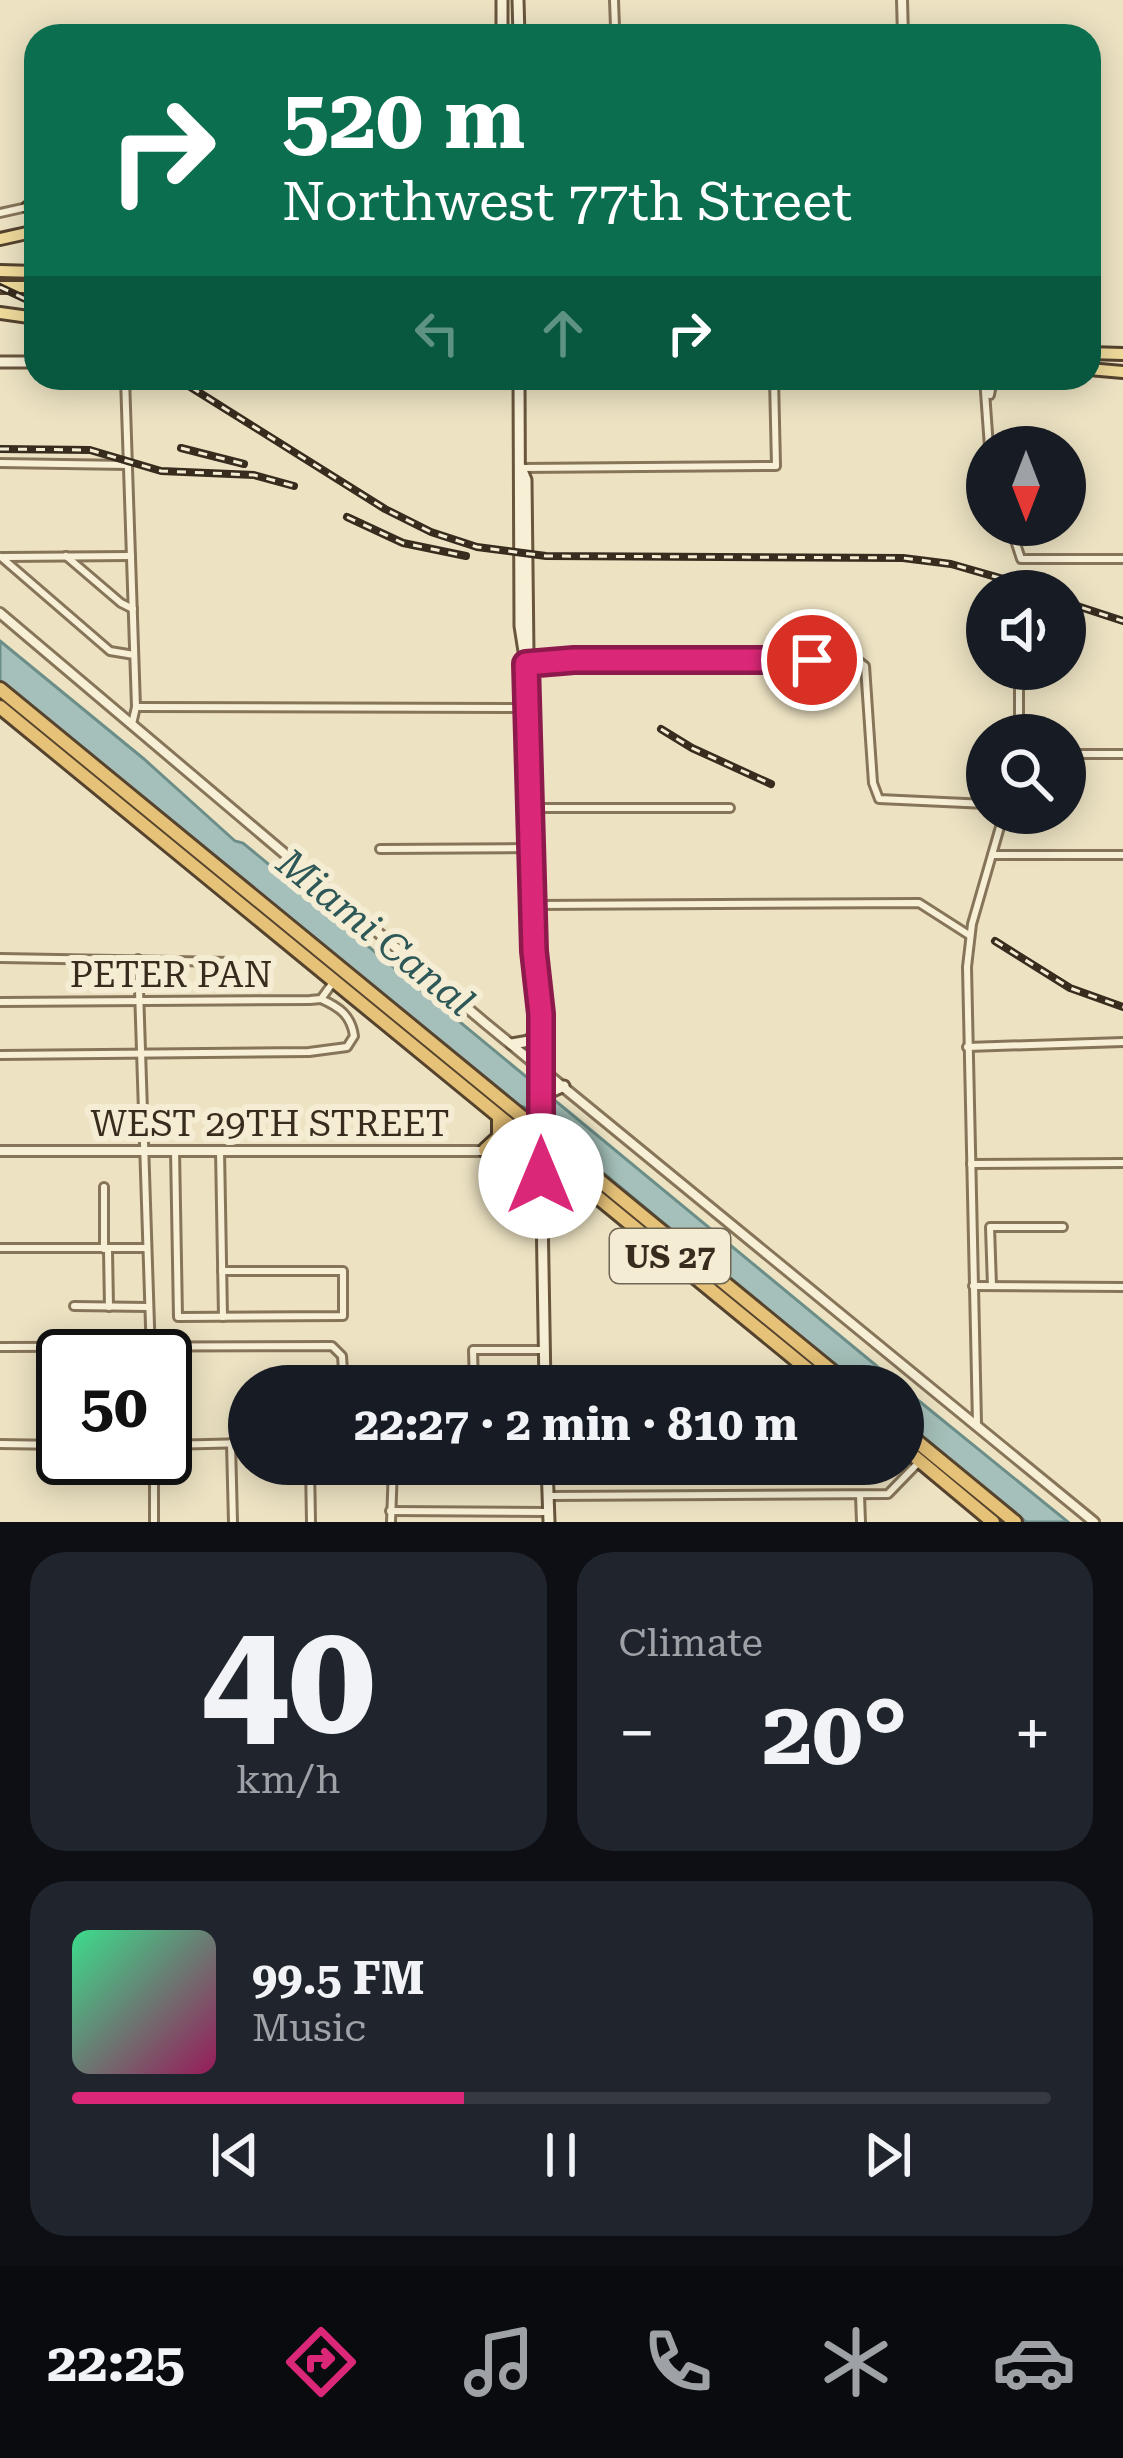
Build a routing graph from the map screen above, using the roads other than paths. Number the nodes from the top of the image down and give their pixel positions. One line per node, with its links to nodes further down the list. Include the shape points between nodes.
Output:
1 (125, 390): 7 (street)
2 (519, 390): 8 (main road)
3 (774, 390): 8 (street, via 776,466)
4 (988, 390): 5 (street)
5 (989, 426)
6 (0, 463): 7 (street)
7 (128, 465): 11 (street)
8 (521, 468): 17 (main road)
9 (1017, 546): 13 (street, via 1021,559)
10 (66, 556): 11 (street); 12 (street); 14 (street)
11 (130, 556): 14 (street)
12 (1, 557): 16 (street, via 110,651)
13 (1122, 559)
14 (133, 609): 16 (street)
15 (0, 614): 22 (street)
16 (134, 656): 20 (street)
17 (526, 664): 21 (main road); 25 (street, via 856,659 865,666 879,799)
18 (0, 689): 52 (highway, US 27)
19 (0, 707): 38 (highway, US 27)
20 (136, 707): 21 (street); 22 (street)
21 (528, 708): 26 (main road)
22 (132, 724): 44 (street)
23 (1086, 754): 24 (street)
24 (1123, 754)
25 (966, 803)
26 (530, 808): 27 (street); 30 (main road)
27 (730, 808)
28 (998, 834): 31 (street)
29 (380, 848): 30 (street)
30 (531, 848): 33 (main road)
31 (992, 855): 32 (street); 34 (street)
32 (1123, 855)
33 (532, 905): 34 (street, via 919,903); 42 (main road)
34 (970, 935): 45 (street)
35 (0, 958): 36 (street)
36 (138, 959): 37 (street); 40 (street)
37 (232, 962)
38 (334, 981): 39 (street, PETER PAN); 51 (highway, US 27)
39 (321, 999): 40 (street, PETER PAN); 46 (street, via 343,1011 352,1043 309,1052)
40 (139, 1000): 41 (street, PETER PAN); 46 (street)
41 (0, 1002)
42 (541, 1026): 44 (main road, via 529,1041); 48 (main road)
43 (1123, 1042): 45 (street)
44 (512, 1044): 48 (street)
45 (967, 1047): 60 (street)
46 (139, 1052): 47 (street); 53 (street)
47 (0, 1055)
48 (540, 1067): 49 (street); 50 (main road)
49 (559, 1087): 50 (main road); 86 (street)
50 (540, 1091): 52 (main road)
51 (499, 1116): 56 (highway, via 499,1137); 57 (highway, US 27)
52 (541, 1128): 57 (main road); 79 (highway, US 27)
53 (145, 1150): 54 (street, WEST 29TH STREET); 58 (street, WEST 29TH STREET); 64 (street)
54 (175, 1150): 55 (street, WEST 29TH STREET); 73 (street, via 178,1317)
55 (220, 1150): 56 (street, WEST 29TH STREET); 66 (street)
56 (484, 1150): 57 (street, WEST 29TH STREET)
57 (541, 1150): 77 (main road); 79 (highway, US 27)
58 (0, 1151)
59 (1123, 1163): 60 (street)
60 (971, 1164): 67 (street)
61 (104, 1187): 65 (street)
62 (1063, 1227): 68 (street, via 990,1227)
63 (0, 1248): 65 (street)
64 (146, 1248): 65 (street); 72 (street)
65 (106, 1249): 71 (street)
66 (222, 1271): 73 (street); 73 (street, via 343,1271 343,1316)
67 (973, 1286): 68 (street); 86 (street)
68 (992, 1286): 69 (street)
69 (1123, 1287)
70 (74, 1306): 71 (street)
71 (109, 1307): 72 (street)
72 (149, 1307): 74 (street)
73 (223, 1317)
74 (150, 1329)
75 (0, 1347): 76 (street)
76 (36, 1348)
77 (544, 1350): 81 (street, via 473,1349); 82 (main road)
78 (192, 1351): 80 (street, via 332,1346)
79 (804, 1357): 83 (street); 84 (highway, US 27); 85 (highway, US 27)
80 (343, 1365)
81 (473, 1365)
82 (544, 1365)
83 (797, 1365)
84 (811, 1365)
85 (817, 1365)
86 (977, 1423): 109 (street)
87 (228, 1443): 90 (street)
88 (0, 1444): 89 (street)
89 (36, 1444)
90 (192, 1444)
91 (924, 1456): 107 (highway); 108 (highway)
92 (154, 1485): 102 (street)
93 (232, 1485): 103 (street)
94 (310, 1485): 104 (street)
95 (392, 1485): 100 (street)
96 (548, 1485): 99 (main road)
97 (897, 1485): 98 (street, via 888,1494)
98 (860, 1495): 99 (street); 106 (street)
99 (548, 1496): 101 (main road)
100 (390, 1511): 101 (street); 105 (street)
101 (549, 1517)
102 (154, 1522)
103 (233, 1522)
104 (311, 1522)
105 (391, 1522)
106 (861, 1522)
107 (993, 1522)
108 (1015, 1522)
109 (1094, 1522)

